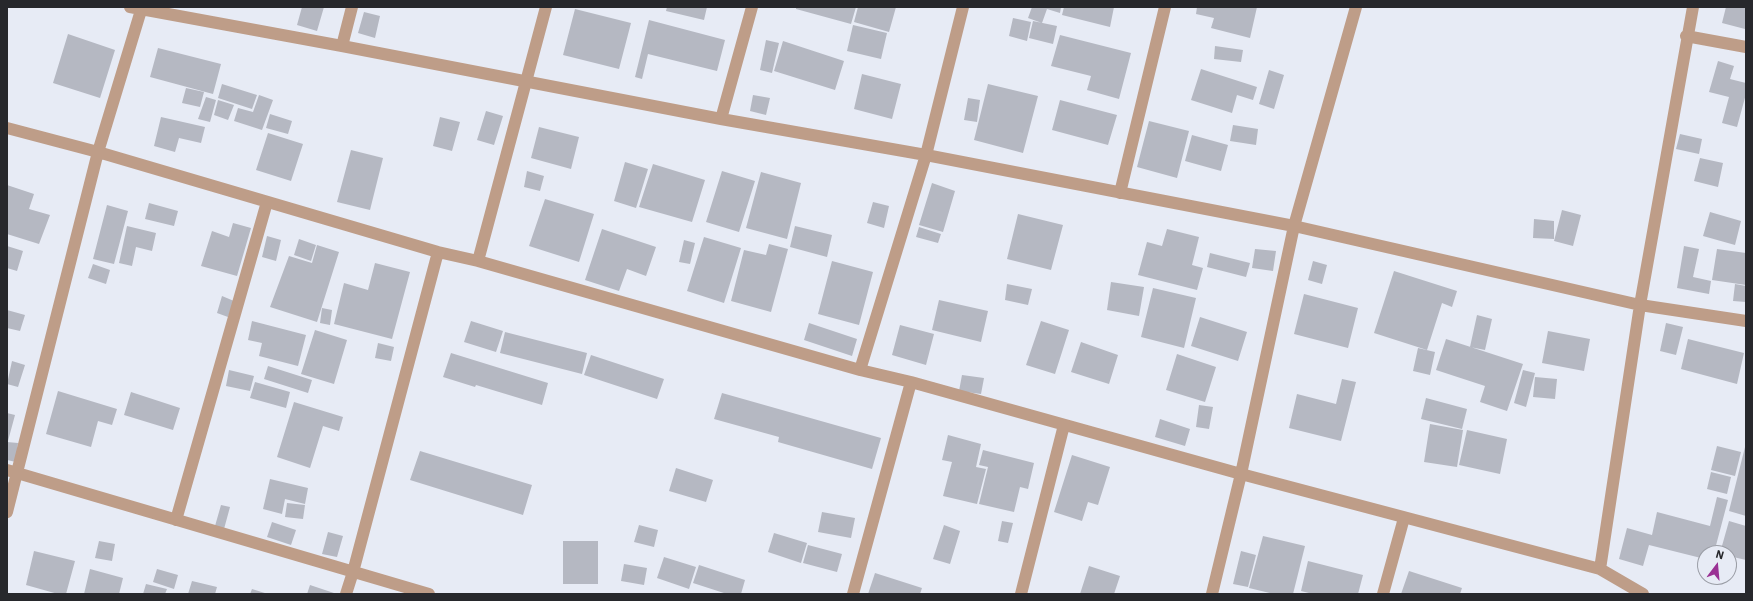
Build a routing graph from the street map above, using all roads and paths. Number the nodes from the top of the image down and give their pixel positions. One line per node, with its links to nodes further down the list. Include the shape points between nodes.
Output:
1 (130, 7): 9 (street)
2 (352, 7): 11 (street)
3 (546, 7): 13 (street)
4 (752, 7): 14 (street)
5 (963, 7): 17 (street)
6 (1165, 7): 18 (street)
7 (1356, 7): 20 (street)
8 (1693, 7): 10 (street)
9 (142, 8): 11 (street); 16 (street)
10 (1686, 36): 12 (street); 23 (street)
11 (342, 46): 13 (street)
12 (1746, 47)
13 (526, 80): 14 (street); 22 (street)
14 (721, 119): 17 (street)
15 (7, 128): 16 (street)
16 (98, 152): 19 (street); 28 (street)
17 (926, 155): 18 (street); 25 (street)
18 (1120, 193): 20 (street)
19 (266, 202): 21 (street); 32 (street)
20 (1294, 226): 23 (street); 29 (street)
21 (438, 252): 22 (street); 34 (street)
22 (478, 261): 25 (street)
23 (1640, 305): 24 (street); 33 (street)
24 (1746, 321)
25 (860, 370): 26 (street)
26 (911, 382): 27 (street); 37 (street)
27 (1064, 425): 29 (street); 38 (street)
28 (12, 472): 30 (street); 32 (street)
29 (1240, 474): 31 (street); 39 (street)
30 (7, 512)
31 (1404, 518): 33 (street); 40 (street)
32 (176, 520): 34 (street)
33 (1600, 569): 41 (street)
34 (353, 572): 35 (street); 36 (street)
35 (346, 594)
36 (429, 594)
37 (853, 594)
38 (1021, 594)
39 (1212, 594)
40 (1383, 594)
41 (1643, 594)

